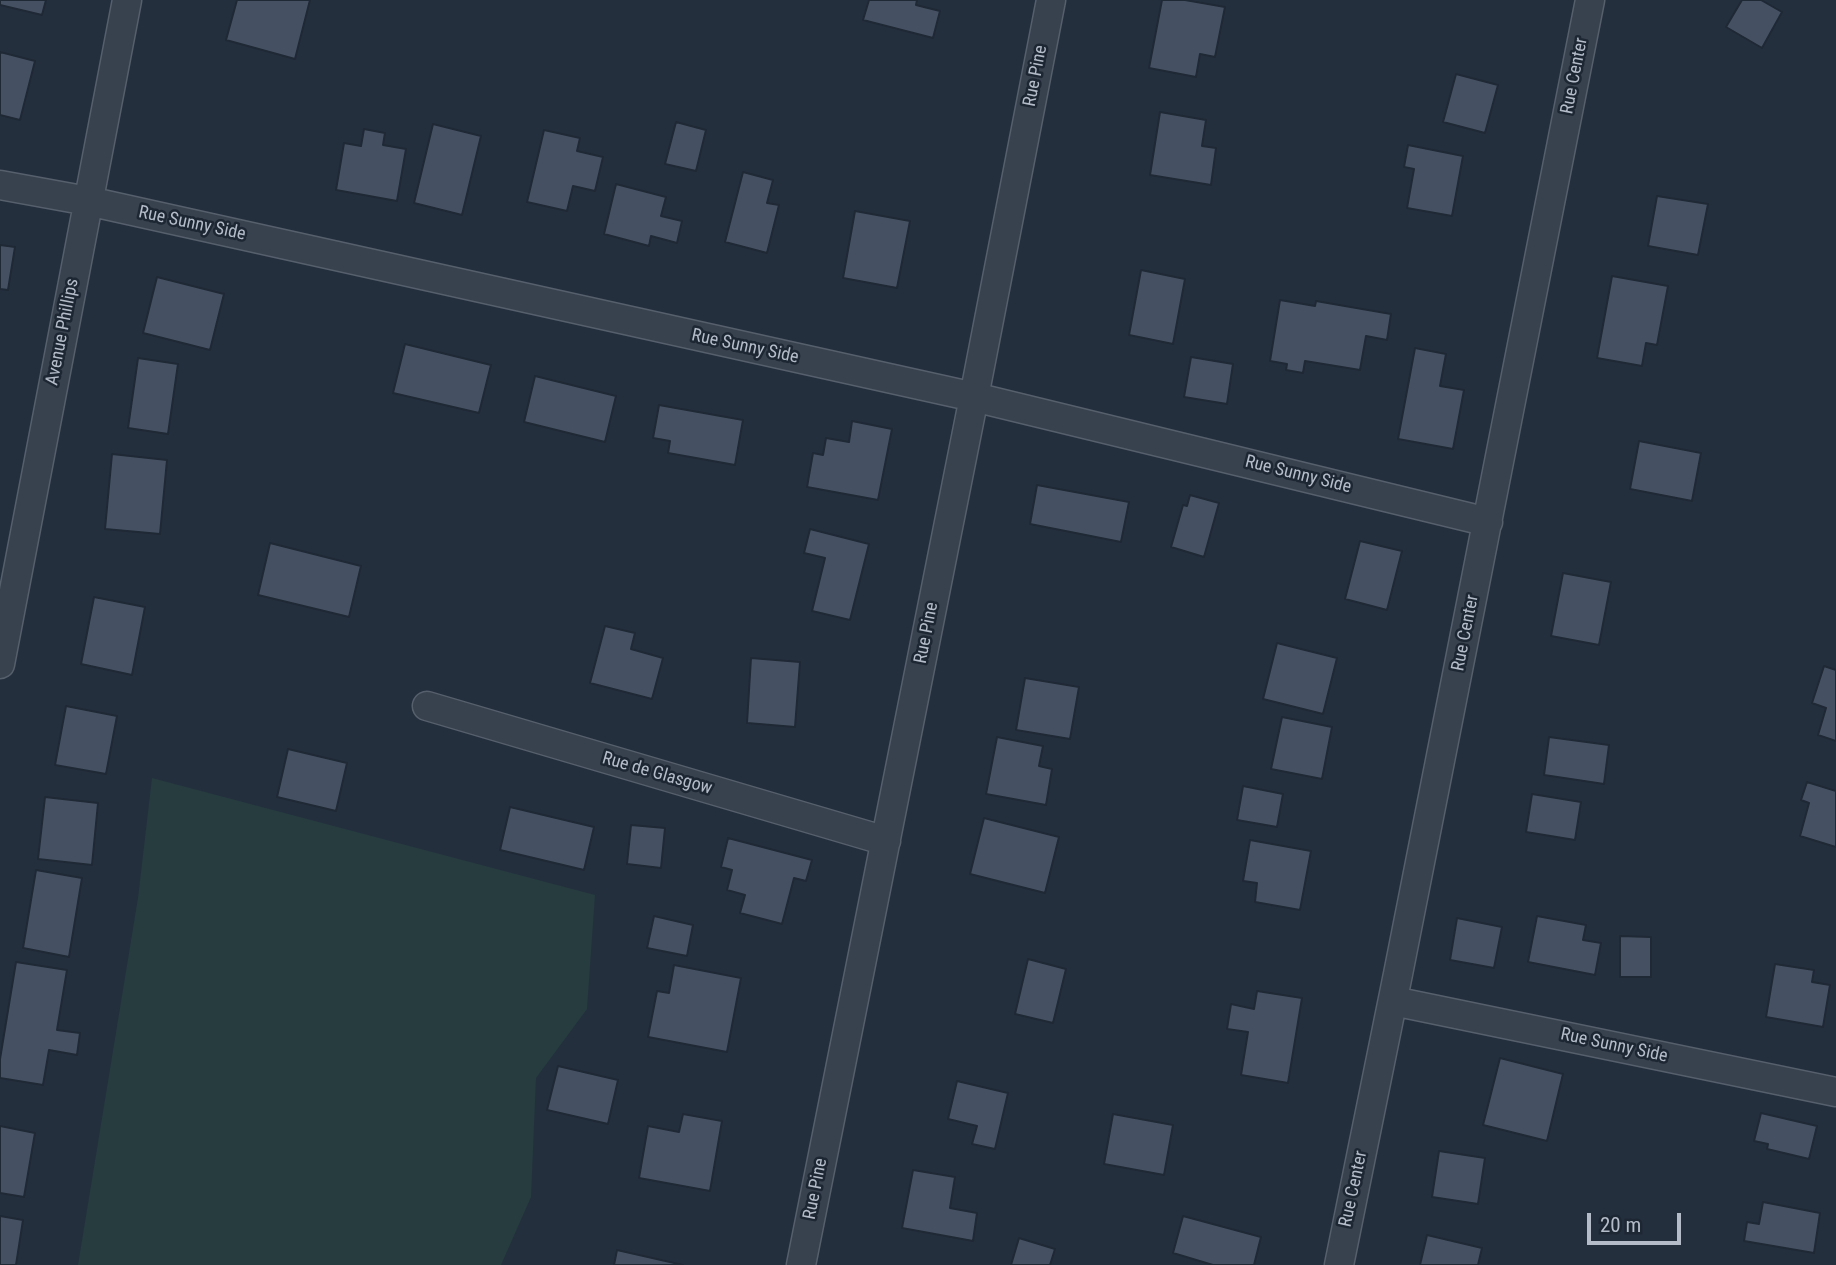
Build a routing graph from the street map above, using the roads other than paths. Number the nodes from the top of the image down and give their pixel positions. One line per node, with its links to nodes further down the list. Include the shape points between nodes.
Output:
1 (127, 0): 5 (street, Avenue Phillips)
2 (1051, 0): 6 (street, Rue Pine)
3 (1590, 0): 7 (street, Rue Center)
4 (0, 185): 5 (street, Rue Sunny Side)
5 (88, 201): 6 (street, Rue Sunny Side); 8 (street, Avenue Phillips)
6 (974, 397): 7 (street, Rue Sunny Side); 10 (street, Rue Pine)
7 (1488, 522): 11 (street, Rue Center)
8 (0, 664)
9 (427, 706): 10 (street, Rue de Glasgow)
10 (886, 841): 13 (street, Rue Pine)
11 (1393, 1001): 12 (street, Rue Sunny Side); 14 (street, Rue Center)
12 (1836, 1092)
13 (801, 1265)
14 (1339, 1265)

